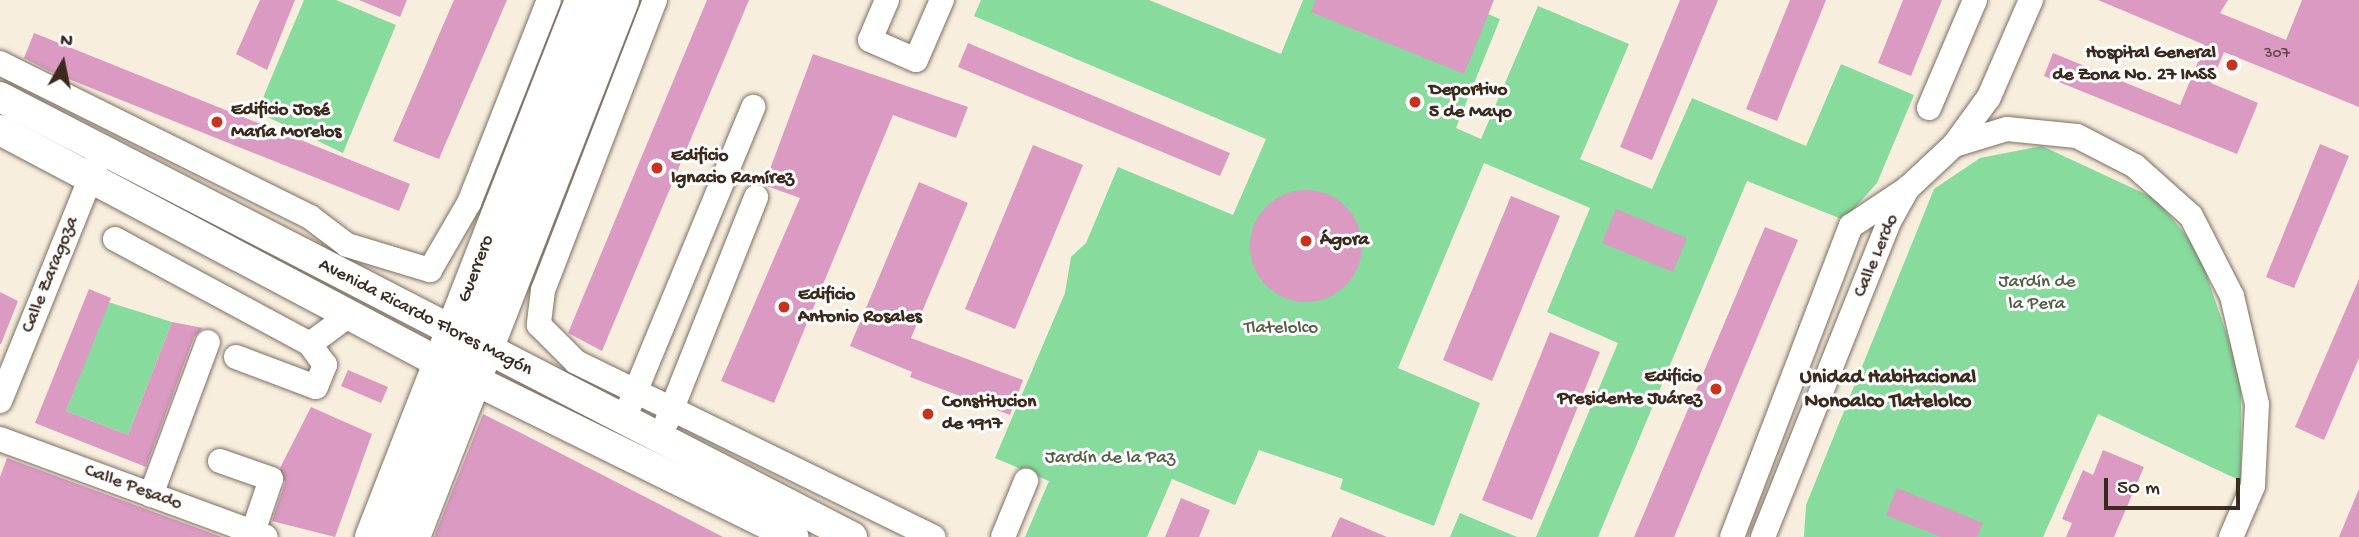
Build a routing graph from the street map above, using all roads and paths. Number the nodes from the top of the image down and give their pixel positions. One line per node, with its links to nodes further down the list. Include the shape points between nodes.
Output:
1 (549, 0): 22 (street, via 469,203 439,260 430,270)
2 (580, 0): 25 (main road, Guerrero)
3 (605, 0): 25 (street)
4 (624, 0): 25 (main road, Guerrero)
5 (655, 0): 31 (street, via 538,308 539,326 561,352)
6 (887, 0): 7 (street, via 870,40 916,60)
7 (942, 0)
8 (1975, 0): 13 (street)
9 (2031, 0): 15 (street, Calle Lerdo, via 1989,97)
10 (0, 63): 22 (street, via 310,217)
11 (0, 97): 17 (main road, Avenida Ricardo Flores Magón)
12 (753, 107): 31 (street)
13 (1929, 108)
14 (0, 130): 18 (main road, Avenida Ricardo Flores Magón)
15 (1954, 145): 19 (street, Calle Lerdo); 54 (street, via 2007,128 2077,136 2135,166 2191,216 2232,296 2257,404 2253,486)
16 (0, 149): 18 (main road)
17 (103, 149): 18 (street, Calle Zaragoza); 23 (main road, Avenida Ricardo Flores Magón)
18 (88, 184): 24 (main road, Avenida Ricardo Flores Magón); 32 (street, Calle Zaragoza)
19 (1908, 188): 41 (street, Calle Lerdo); 51 (street, via 1851,226)
20 (756, 197): 34 (street)
21 (115, 239): 27 (street)
22 (347, 245): 23 (street)
23 (324, 267): 25 (main road, Avenida Ricardo Flores Magón)
24 (349, 315): 27 (street); 29 (main road, Avenida Ricardo Flores Magón)
25 (470, 341): 29 (main road, Guerrero); 30 (main road, Avenida Ricardo Flores Magón)
26 (208, 342): 40 (street)
27 (310, 344): 28 (street, via 325,365 316,387)
28 (236, 357)
29 (458, 372): 33 (main road, Avenida Ricardo Flores Magón); 44 (main road, Guerrero); 45 (street); 46 (street, via 459,402); 47 (main road, Guerrero)
30 (544, 379): 33 (main road, via 525,383); 35 (main road, Avenida Ricardo Flores Magón)
31 (635, 391): 34 (street); 35 (street)
32 (0, 401)
33 (525, 405): 48 (main road, Avenida Ricardo Flores Magón)
34 (673, 408): 36 (street); 49 (street)
35 (624, 420): 36 (main road, Avenida Ricardo Flores Magón)
36 (660, 438): 43 (main road, Avenida Ricardo Flores Magón)
37 (0, 439): 40 (street, Calle Pesado)
38 (220, 461): 42 (street, via 271,479)
39 (1026, 481): 50 (street)
40 (151, 495): 42 (street, Calle Pesado)
41 (1777, 501): 52 (street, Calle Lerdo); 53 (street)
42 (260, 535)
43 (849, 536)
44 (370, 537)
45 (388, 537)
46 (407, 537)
47 (415, 537)
48 (793, 537)
49 (934, 537)
50 (1003, 537)
51 (1732, 537)
52 (1763, 537)
53 (1783, 537)
54 (2231, 537)

